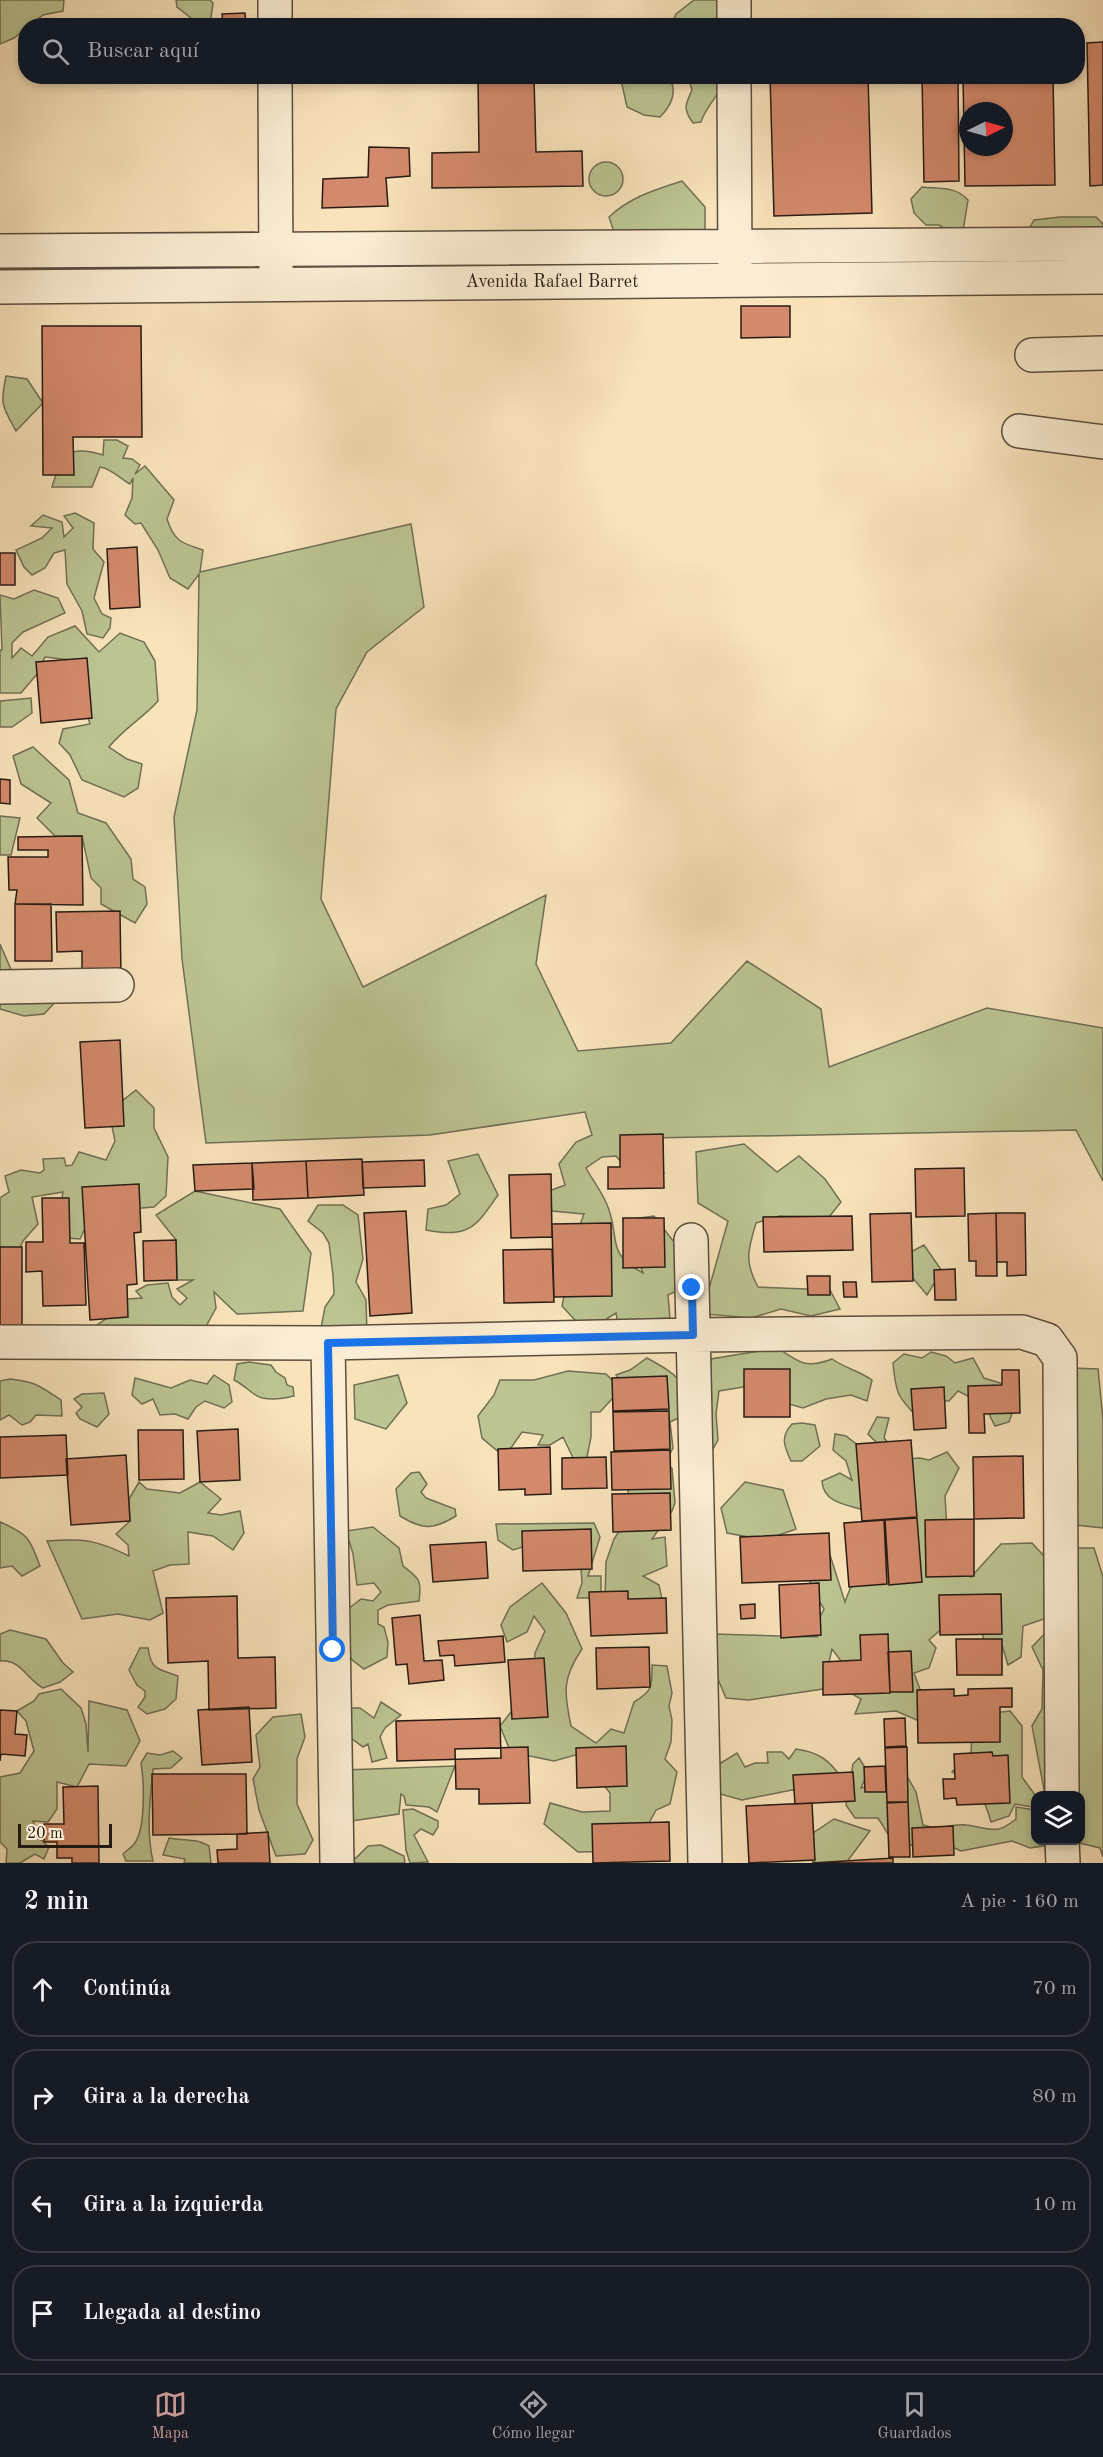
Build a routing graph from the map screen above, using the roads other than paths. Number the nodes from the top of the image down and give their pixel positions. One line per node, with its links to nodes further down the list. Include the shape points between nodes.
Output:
1 (275, 0): 3 (street)
2 (734, 0): 4 (street)
3 (275, 18)
4 (734, 18)
5 (275, 84): 9 (street)
6 (734, 84): 8 (street)
7 (1103, 244): 8 (street, Avenida Rafael Barret)
8 (734, 246): 9 (street, Avenida Rafael Barret); 12 (street)
9 (276, 249): 10 (street, Avenida Rafael Barret); 13 (street)
10 (0, 251)
11 (1103, 277): 12 (street, Avenida Rafael Barret)
12 (735, 280): 13 (street, Avenida Rafael Barret)
13 (277, 284): 14 (street, Avenida Rafael Barret)
14 (0, 287)
15 (1103, 353): 16 (street)
16 (1032, 355)
17 (1019, 431): 18 (street)
18 (1103, 442)
19 (117, 986): 20 (street)
20 (0, 987)
21 (691, 1240): 22 (street)
22 (693, 1335): 24 (street); 25 (street, via 1022,1332 1047,1340 1060,1358); 28 (street)
23 (0, 1342): 24 (street)
24 (328, 1343): 27 (street)
25 (1062, 1791)
26 (1062, 1845): 29 (street)
27 (337, 1863)
28 (705, 1863)
29 (1063, 1863)

